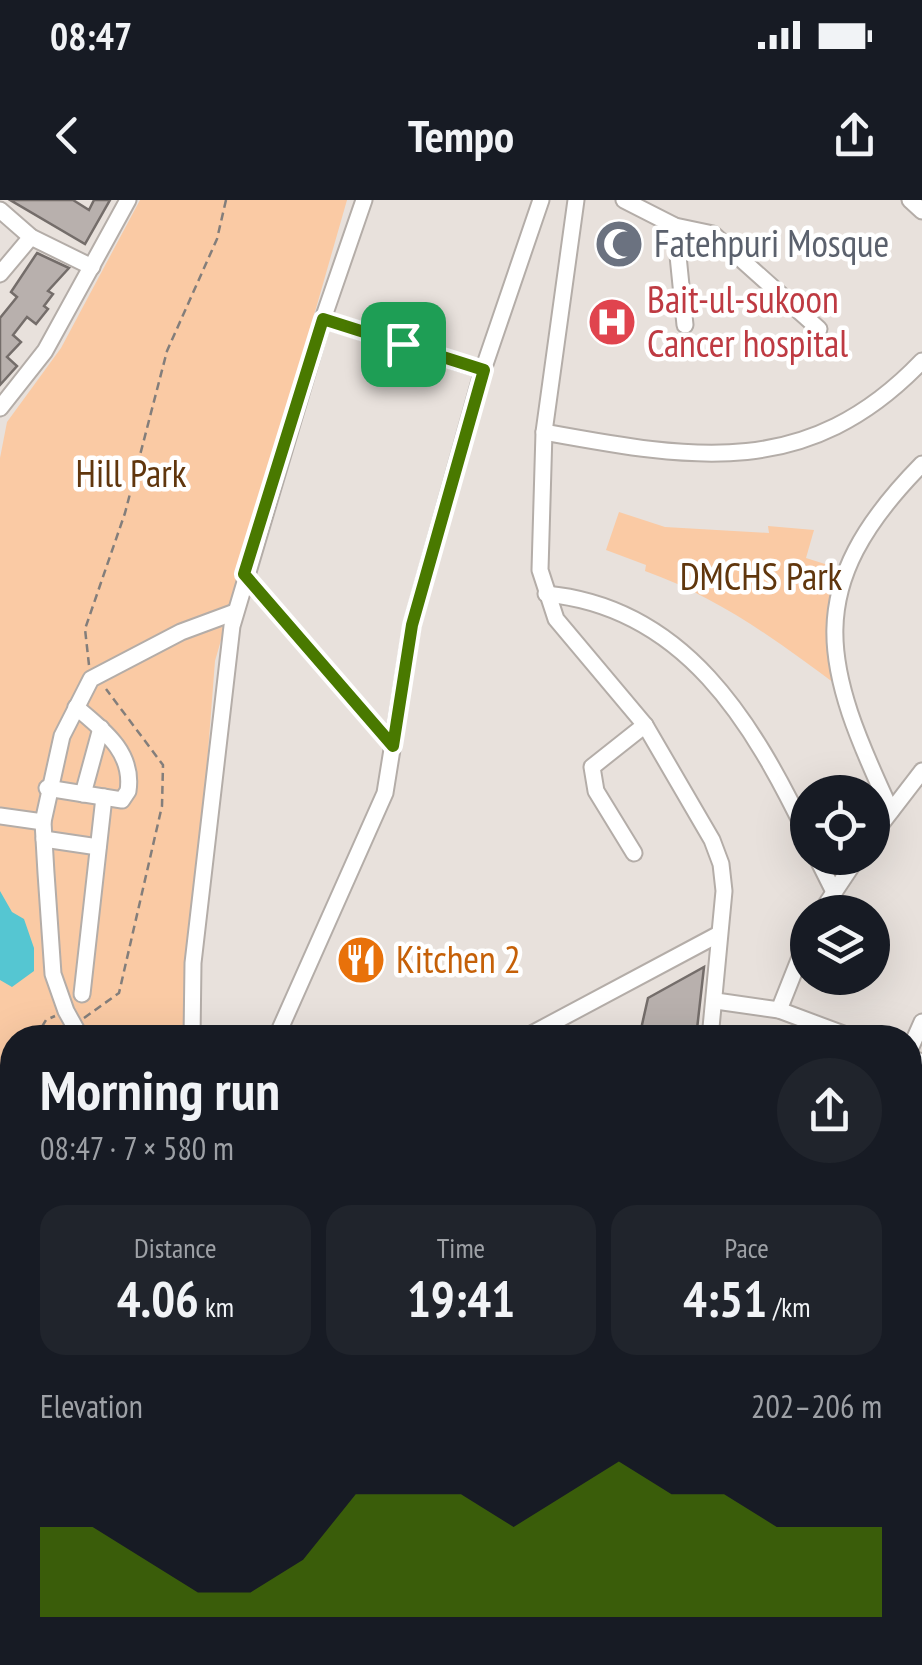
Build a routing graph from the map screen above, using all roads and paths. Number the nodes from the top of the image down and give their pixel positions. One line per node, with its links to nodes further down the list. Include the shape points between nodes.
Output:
1 (128, 200): 12 (street)
2 (226, 200): 25 (path, via 217,239 167,352 125,513 85,629)
3 (364, 200): 14 (street)
4 (540, 200): 18 (street)
5 (576, 200): 20 (street)
6 (624, 200): 10 (street)
7 (910, 200): 9 (street)
8 (0, 210): 11 (street)
9 (922, 211)
10 (675, 226): 15 (street); 16 (street, via 712,234)
11 (31, 237): 12 (street); 13 (street)
12 (92, 268): 19 (street, via 45,352)
13 (0, 274)
14 (323, 319): 18 (street); 22 (street)
15 (685, 325)
16 (820, 329)
17 (922, 361): 20 (street, via 856,414 795,445 742,455)
18 (484, 370): 29 (street, via 412,625)
19 (0, 408)
20 (544, 432): 23 (street, via 540,570)
21 (922, 464): 35 (street, via 898,488 844,570 831,628 844,697)
22 (244, 574): 24 (street); 29 (street)
23 (546, 594): 27 (street, via 579,652); 34 (street, via 607,605 700,668 766,750)
24 (235, 612): 25 (street); 51 (street, via 216,745)
25 (91, 679): 26 (street); 49 (path, via 154,747 164,765 162,806 119,993)
26 (76, 707): 28 (street); 31 (street)
27 (645, 725): 39 (street, via 592,768 596,791); 44 (street, via 721,864)
28 (101, 728): 32 (street); 33 (street, via 125,758 130,780 126,797)
29 (393, 746): 52 (street, via 385,793)
30 (922, 770): 35 (street)
31 (48, 788): 32 (street); 37 (street)
32 (83, 794): 33 (street)
33 (104, 797): 38 (street)
34 (790, 800)
35 (891, 811)
36 (0, 816): 37 (street)
37 (43, 830): 38 (street); 49 (street, via 53,974)
38 (98, 847): 46 (street)
39 (634, 853)
40 (825, 875): 42 (street)
41 (843, 875): 42 (street)
42 (832, 890): 43 (street)
43 (830, 895)
44 (720, 934): 47 (street); 53 (street)
45 (790, 982): 48 (street)
46 (82, 994)
47 (716, 1001): 48 (street); 54 (street)
48 (779, 1010): 55 (street)
49 (73, 1024): 50 (path)
50 (43, 1025)
51 (192, 1025)
52 (282, 1025)
53 (548, 1025)
54 (712, 1025)
55 (819, 1025)

